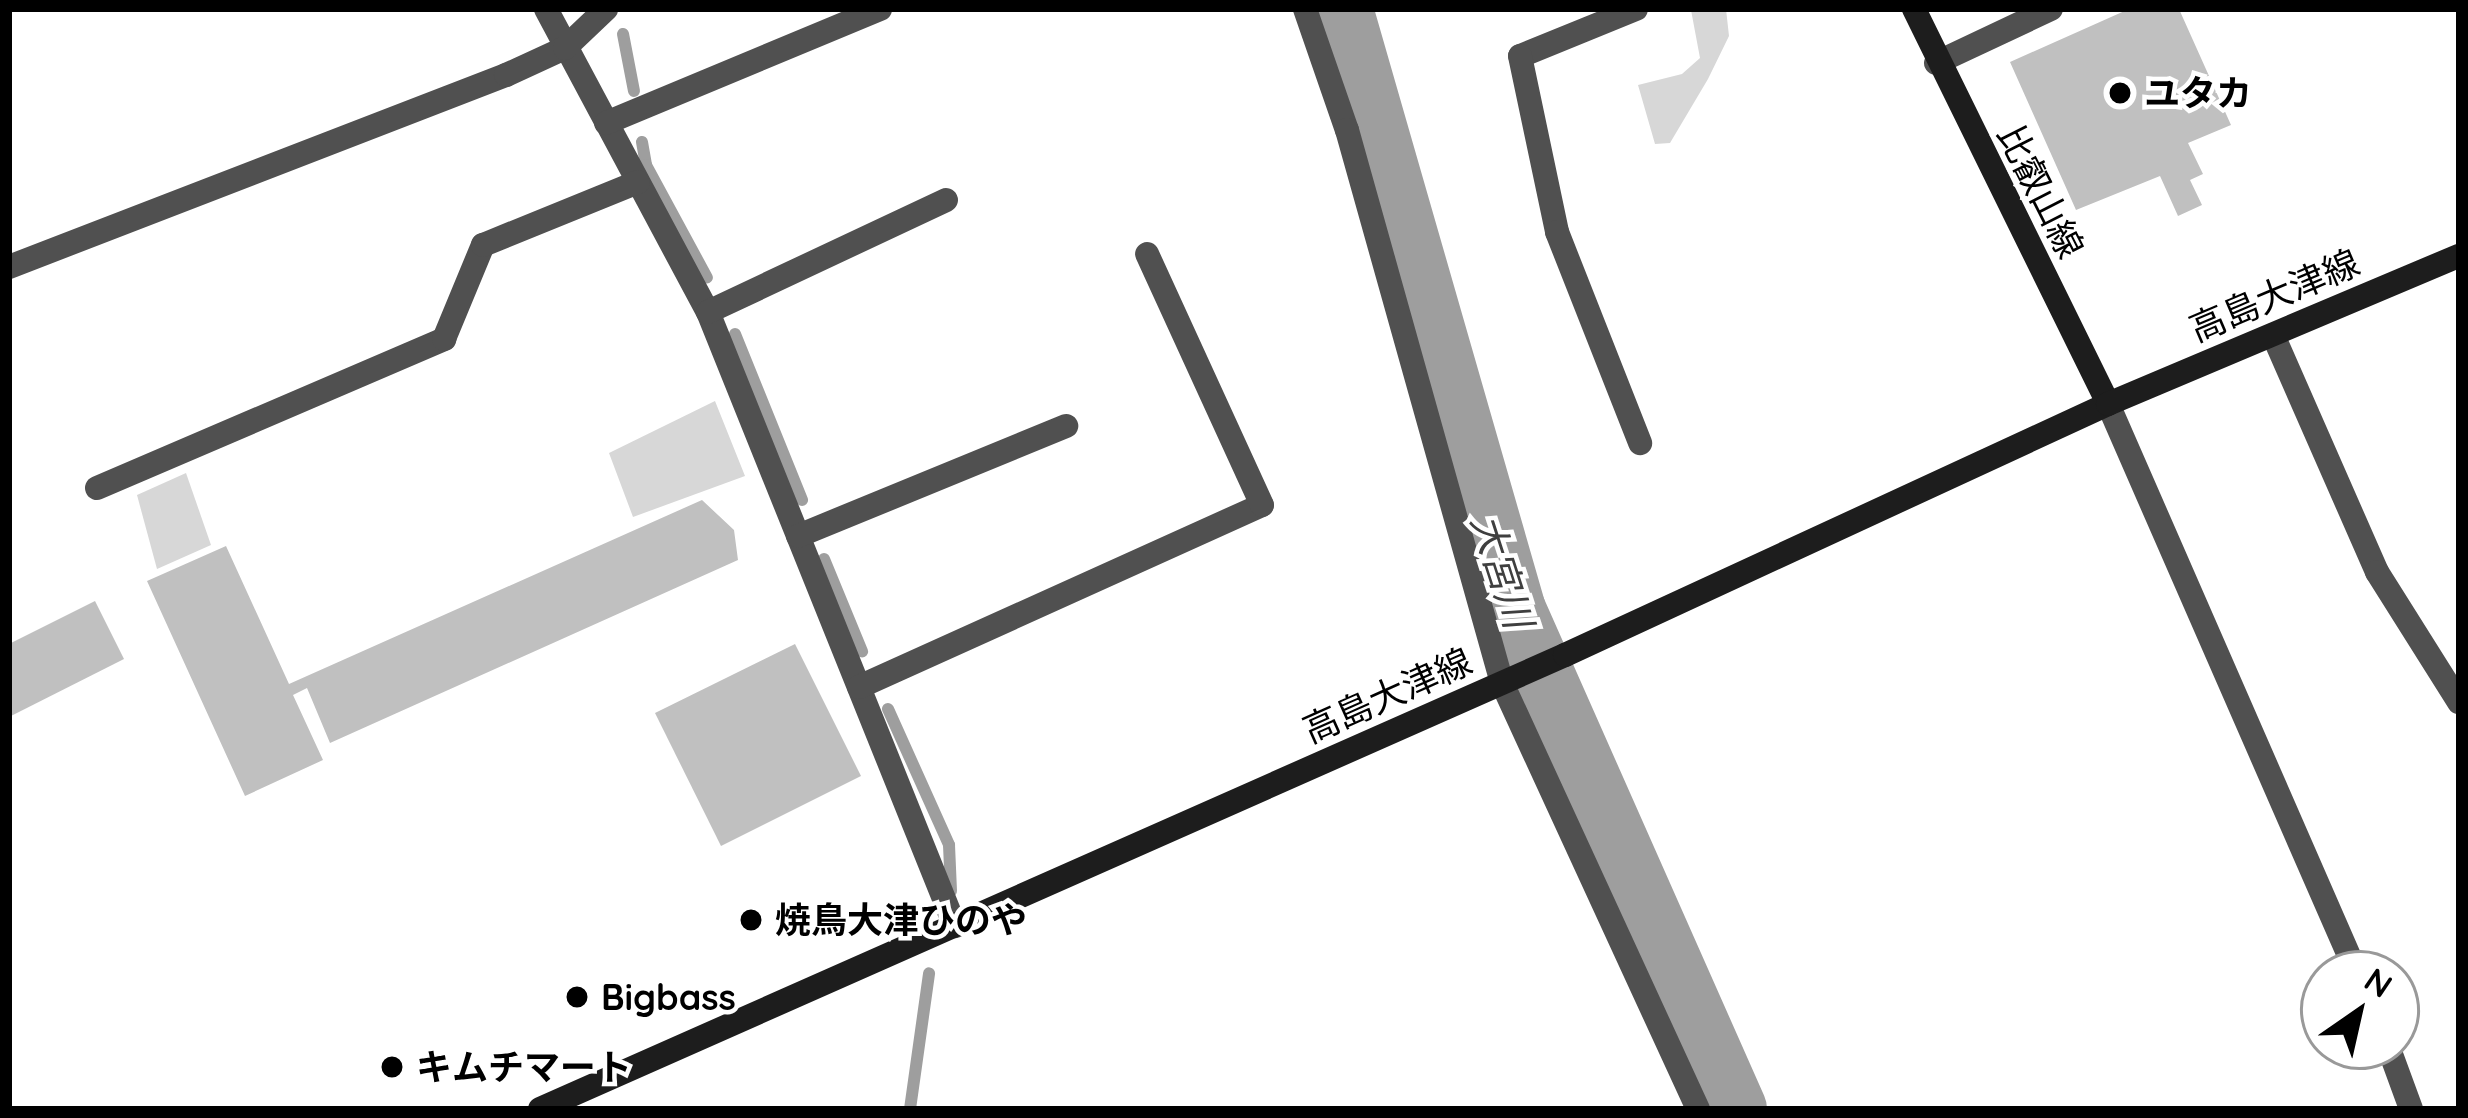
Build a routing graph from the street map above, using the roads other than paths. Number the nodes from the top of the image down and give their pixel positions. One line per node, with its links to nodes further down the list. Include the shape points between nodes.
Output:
1 (545, 9): 8 (street)
2 (606, 9): 8 (street)
3 (880, 9): 10 (street)
4 (1304, 9): 23 (street, via 1347,130)
5 (1636, 9): 20 (street, via 1520,56 1557,232)
6 (1914, 9): 9 (main road, 比叡山線)
7 (2051, 9): 9 (street)
8 (565, 49): 10 (street); 15 (street)
9 (1936, 63): 18 (main road, 比叡山線)
10 (606, 123): 11 (street)
11 (638, 182): 16 (street); 21 (street, via 483,245 444,339)
12 (946, 200): 16 (street)
13 (1148, 254): 24 (street, via 1262,505)
14 (2459, 256): 17 (main road, 高島大津線)
15 (9, 267)
16 (708, 312): 22 (street)
17 (2273, 335): 18 (main road, 高島大津線); 25 (street, via 2377,572)
18 (2108, 404): 23 (main road, 高島大津線); 27 (street)
19 (1066, 426): 22 (street)
20 (1640, 443)
21 (97, 488)
22 (798, 536): 24 (street)
23 (1507, 681): 26 (main road, 高島大津線); 30 (street)
24 (859, 687): 26 (street)
25 (2459, 702)
26 (956, 926): 29 (main road, 高島大津線)
27 (2347, 950)
28 (2397, 1070): 31 (street)
29 (541, 1109)
30 (1698, 1109)
31 (2411, 1109)

